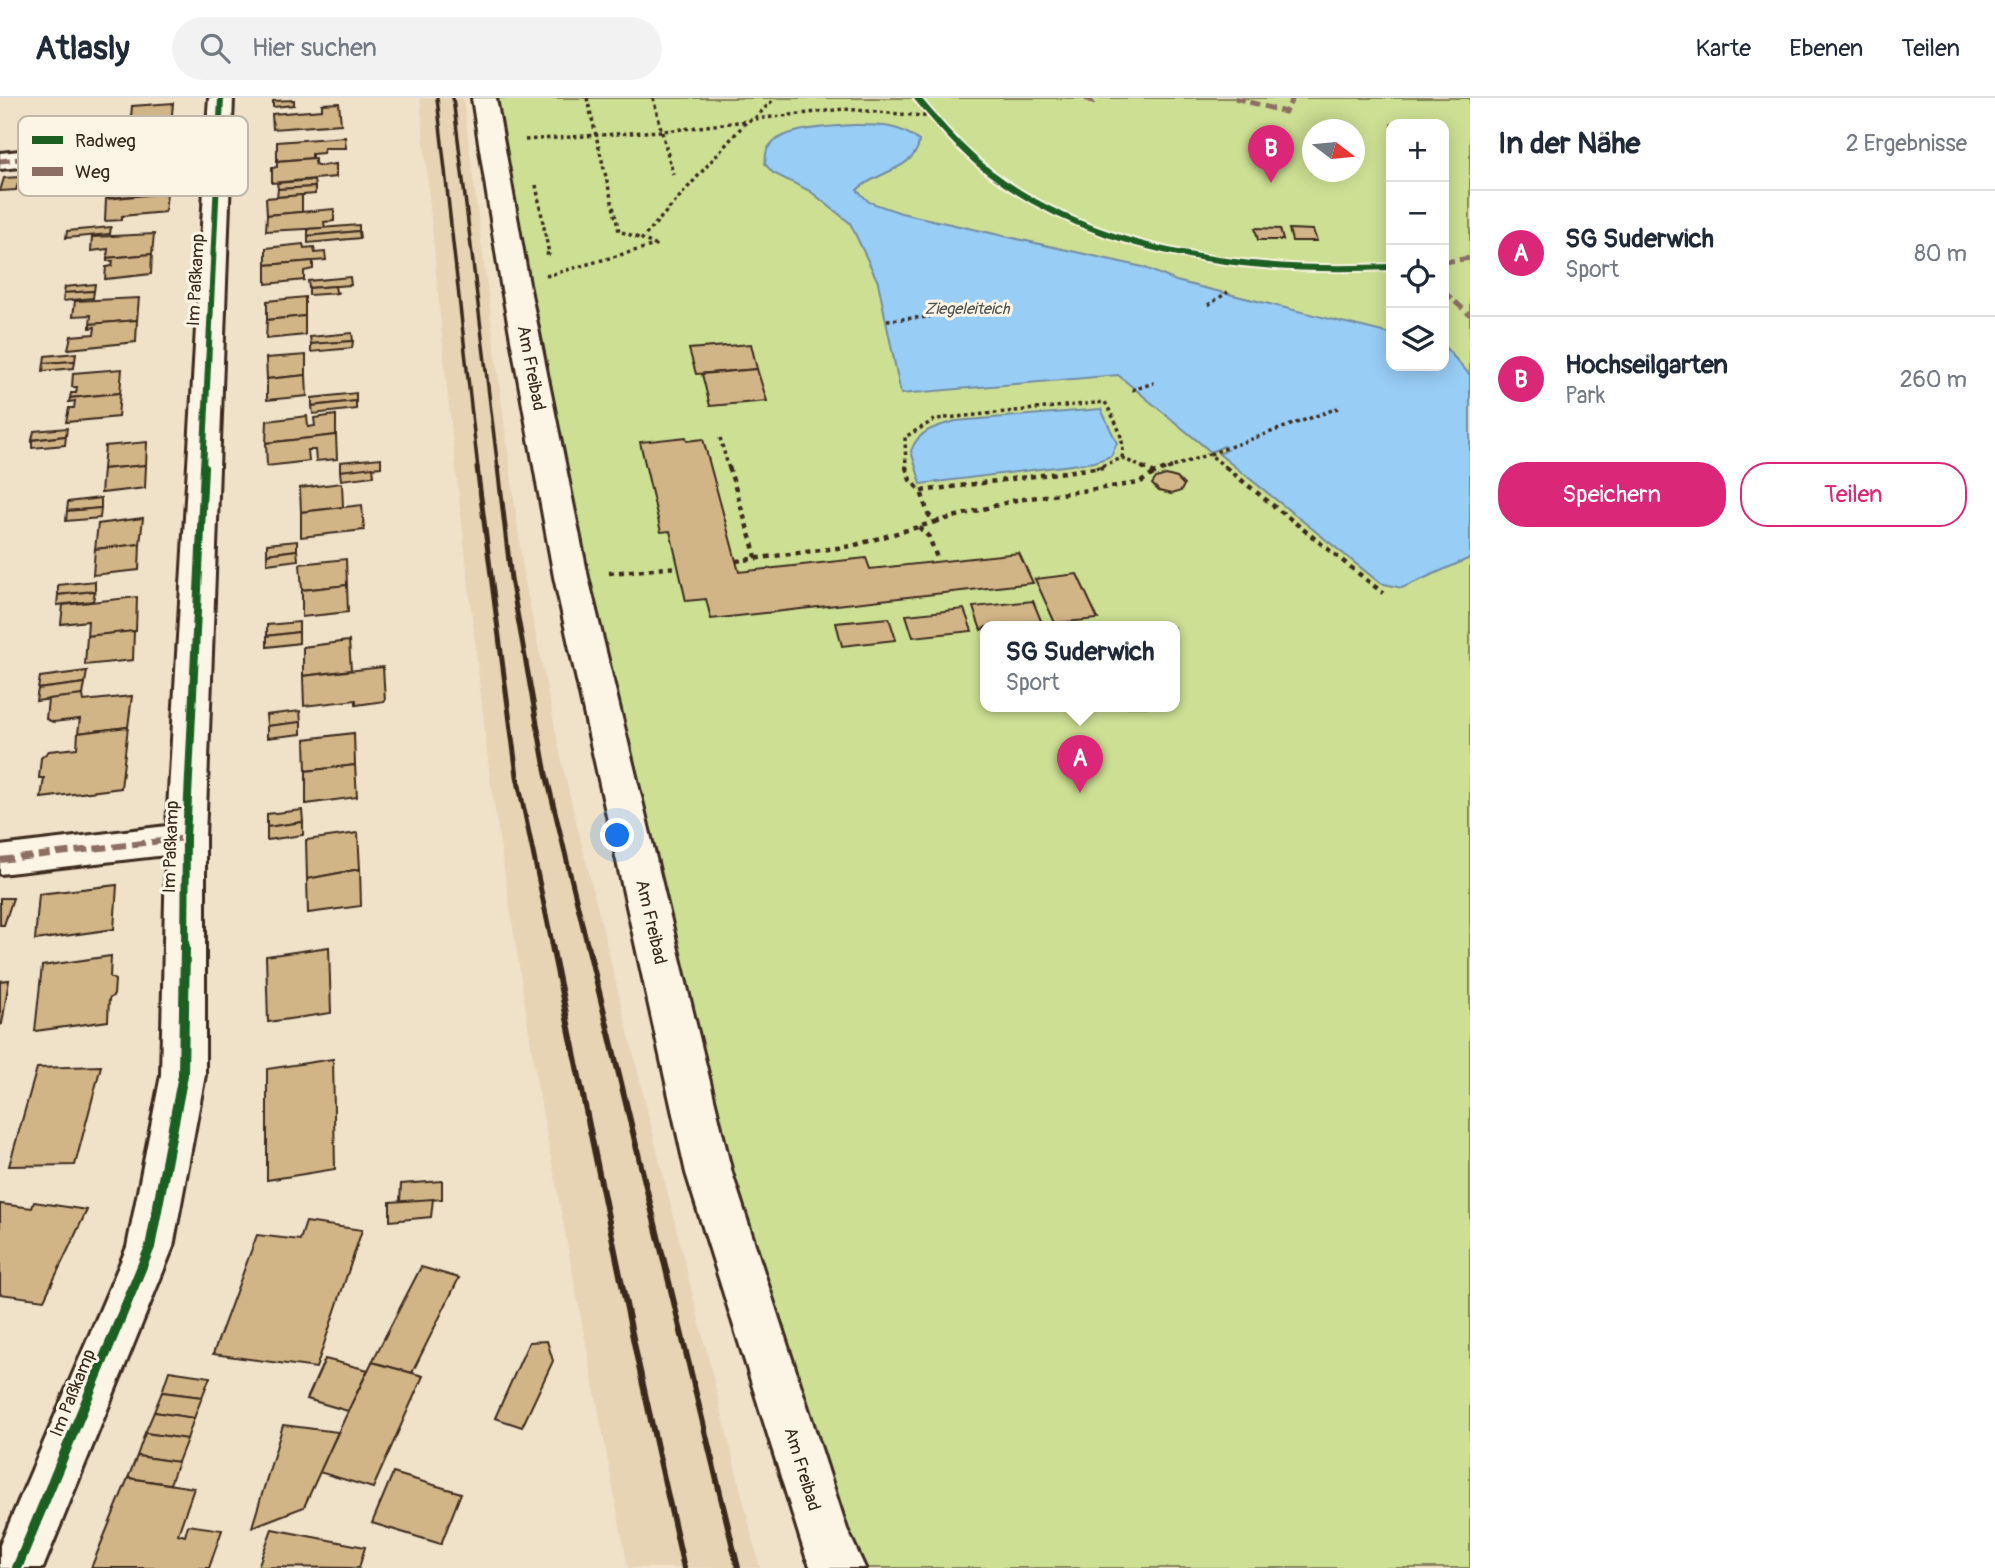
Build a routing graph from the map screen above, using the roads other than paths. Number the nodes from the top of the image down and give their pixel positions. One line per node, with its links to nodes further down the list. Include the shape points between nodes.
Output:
1 (221, 98): 3 (street, Im Paßkamp)
2 (484, 98): 10 (street, Am Freibad, via 571,577 709,1173 824,1539)
3 (220, 116)
4 (18, 159): 5 (street)
5 (0, 161)
6 (215, 196): 7 (street, Im Paßkamp)
7 (186, 838): 8 (street); 9 (street, Im Paßkamp, via 183,1075 150,1247)
8 (0, 860)
9 (17, 1568)
10 (839, 1568)

